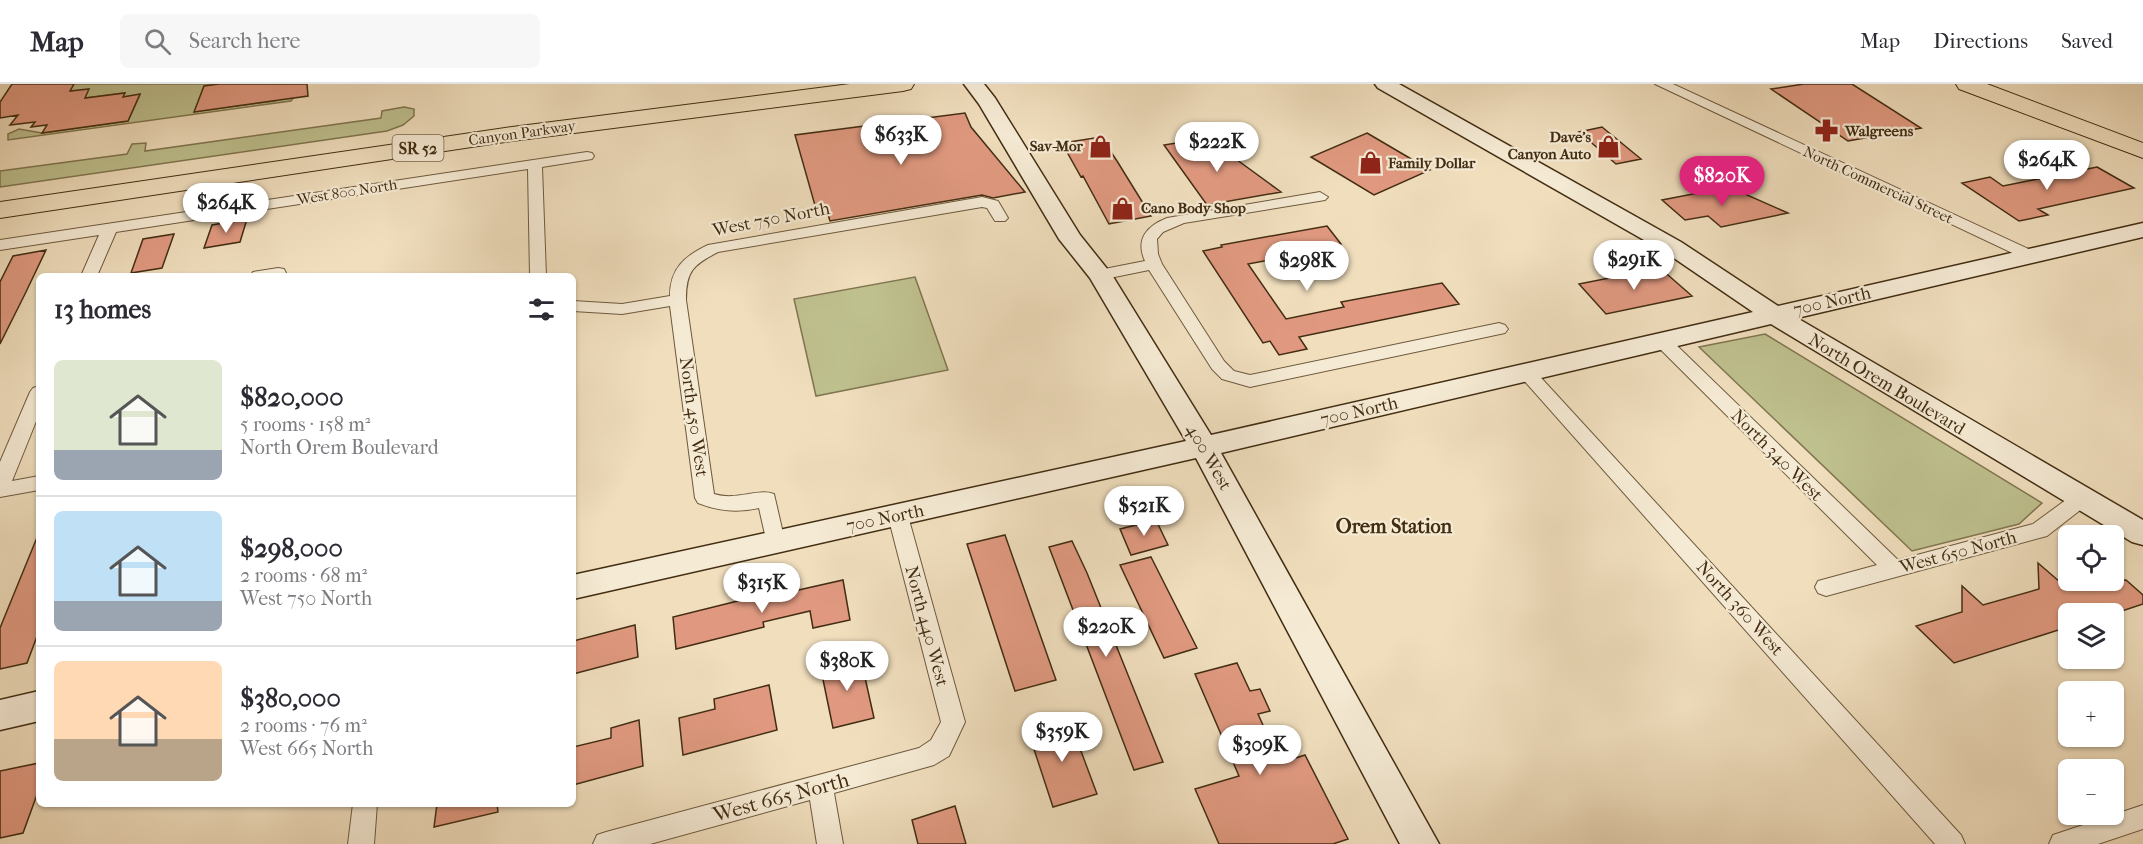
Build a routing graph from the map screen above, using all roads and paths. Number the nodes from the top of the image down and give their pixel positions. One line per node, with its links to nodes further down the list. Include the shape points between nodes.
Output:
1 (903, 84): 10 (highway, Canyon Parkway / SR 52, via 512,134)
2 (974, 84): 19 (street, 400 West, via 1071,239)
3 (1385, 84): 22 (street, North Orem Boulevard, via 1673,247)
4 (1662, 84): 15 (street, North Commercial Street)
5 (1969, 84): 6 (main road)
6 (2143, 151)
7 (587, 156): 8 (street, West 800 North)
8 (535, 164): 12 (street, West 800 North); 18 (street)
9 (1320, 197): 16 (street, via 1168,223 1149,238 1147,251)
10 (0, 210)
11 (1000, 218): 20 (street, West 750 North, via 993,204 982,202 714,248 679,274)
12 (111, 228): 14 (street, West 800 North); 17 (street)
13 (2143, 230): 15 (street, 700 North)
14 (0, 245)
15 (2029, 255): 22 (street, 700 North)
16 (1154, 264): 19 (street); 23 (street, via 1218,365 1239,380 1250,381)
17 (89, 273)
18 (538, 273)
19 (1100, 275): 27 (street, 400 West)
20 (678, 300): 21 (street, via 622,309); 34 (street, North 450 West, via 705,498 738,506 767,499)
21 (576, 306)
22 (1773, 315): 24 (street, 700 North); 31 (street, North Orem Boulevard)
23 (1499, 328)
24 (1661, 340): 25 (street, 700 North); 35 (street, North 340 West)
25 (1527, 373): 27 (street, 700 North); 48 (street, North 360 West)
26 (36, 399): 29 (street)
27 (1204, 447): 32 (street, 700 North); 47 (street, 400 West)
28 (36, 484): 30 (street)
29 (0, 485)
30 (0, 490)
31 (2081, 499): 33 (street, North Orem Boulevard); 35 (street, West 650 North, via 2040,530)
32 (898, 516): 34 (street, 700 North); 40 (street, North 440 West, via 952,722)
33 (2143, 534)
34 (775, 542): 36 (street, 700 North)
35 (1894, 569): 37 (street, West 650 North)
36 (576, 586)
37 (1826, 587)
38 (36, 707): 39 (street)
39 (0, 715)
40 (948, 736): 41 (street, West 665 North, via 940,748 925,756)
41 (820, 786): 45 (street, West 665 North); 46 (street)
42 (366, 807): 44 (street)
43 (2143, 817): 49 (street)
44 (361, 844)
45 (606, 844)
46 (830, 844)
47 (1420, 844)
48 (1952, 844)
49 (2062, 844)

